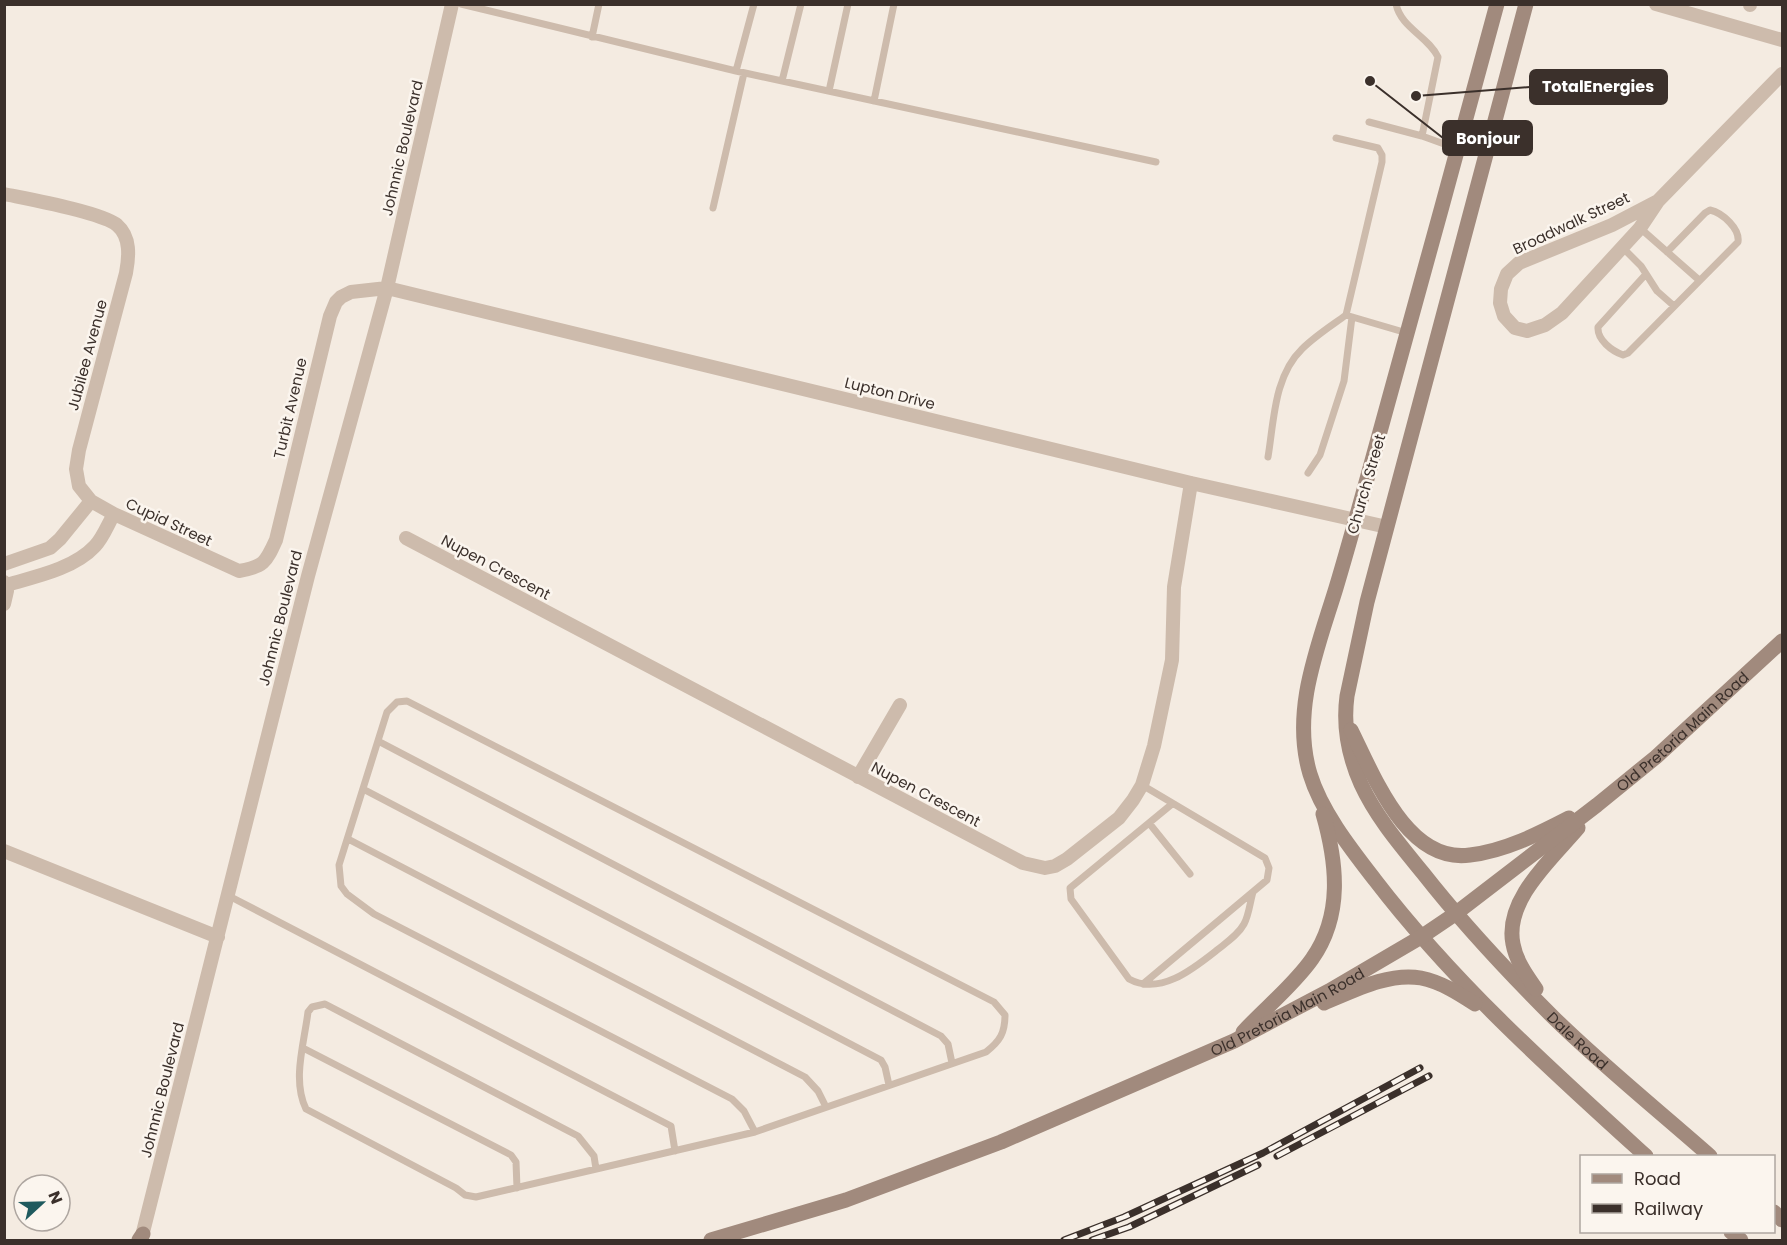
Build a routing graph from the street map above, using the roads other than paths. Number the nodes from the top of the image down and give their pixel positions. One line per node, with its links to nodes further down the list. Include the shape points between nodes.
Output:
1 (452, 4): 33 (street, Johnnic Boulevard)
2 (460, 4): 13 (lane)
3 (599, 4): 13 (lane)
4 (754, 4): 15 (lane)
5 (801, 4): 17 (lane)
6 (848, 4): 18 (lane)
7 (894, 4): 19 (lane)
8 (1396, 4): 21 (lane, via 1401,18 1433,46 1438,57)
9 (1497, 4): 23 (main road, Church Street)
10 (1526, 4): 44 (main road, Church Street)
11 (1656, 4): 12 (street)
12 (1684, 8): 14 (street)
13 (592, 38): 15 (lane)
14 (1782, 40)
15 (740, 72): 17 (lane); 27 (lane)
16 (1782, 74): 26 (street, Broadwalk Street)
17 (782, 81): 18 (lane)
18 (830, 91): 19 (lane)
19 (874, 101): 24 (lane)
20 (1369, 122): 21 (lane)
21 (1422, 136): 23 (lane)
22 (1336, 138): 35 (lane, via 1378,148 1382,155)
23 (1458, 149): 36 (main road, Church Street)
24 (1156, 162)
25 (4, 194): 40 (street, Jubilee Avenue, via 98,216 116,224 125,235 129,261 79,450)
26 (1658, 201): 28 (street, Broadwalk Street); 29 (street, Broadwalk Street, via 1612,225 1519,263 1507,274 1501,289 1504,316 1515,328 1527,331 1545,325 1562,313)
27 (713, 208)
28 (1640, 228): 29 (street, Broadwalk Street); 30 (lane)
29 (1622, 247): 31 (lane)
30 (1667, 252): 32 (lane); 32 (lane, via 1710,210 1736,230 1738,242)
31 (1647, 274): 34 (lane, via 1657,291); 34 (lane, via 1598,327 1600,338 1618,354 1628,353)
32 (1699, 280): 34 (lane)
33 (387, 288): 39 (street, Lupton Drive); 47 (street, Turbit Avenue, via 351,292 336,302 324,335 276,540 268,558); 65 (street, Johnnic Boulevard, via 308,576)
34 (1674, 306)
35 (1349, 316): 36 (lane); 37 (lane, via 1300,350 1285,372); 38 (lane, via 1344,381 1320,455)
36 (1407, 333): 43 (main road, Church Street)
37 (1268, 457)
38 (1308, 473)
39 (1191, 483): 43 (street, Lupton Drive); 55 (street, Nupen Crescent, via 1174,587 1172,660)
40 (79, 484): 41 (street, Cupid Street)
41 (91, 501): 42 (street, Cupid Street); 46 (street, via 50,548)
42 (114, 514): 47 (street, Cupid Street, via 225,566 239,571); 48 (street, via 95,547 78,559 63,568)
43 (1356, 520): 44 (street, Lupton Drive); 57 (main road, Church Street, via 1312,665 1304,708 1305,751)
44 (1387, 527): 52 (main road, Church Street, via 1349,682)
45 (406, 538): 54 (street, Nupen Crescent)
46 (4, 564)
47 (255, 569)
48 (5, 584): 49 (street)
49 (4, 604)
50 (1782, 641): 58 (main road, Old Pretoria Main Road, via 1681,735)
51 (900, 705): 54 (street)
52 (1346, 721): 58 (main road, via 1397,815 1414,836 1442,853 1469,856 1505,847); 66 (main road, Church Street, via 1348,745 1365,791 1403,849)
53 (378, 741): 56 (lane); 75 (lane, via 941,1036 948,1044); 75 (lane, via 387,712 397,702 407,701 994,1002 1005,1015 1000,1041 986,1052)
54 (858, 777): 55 (street, Nupen Crescent, via 1023,863 1041,868 1062,862 1101,833 1128,807)
55 (1142, 785): 59 (lane)
56 (363, 789): 61 (lane); 76 (lane, via 881,1060)
57 (1316, 790): 68 (main road, Church Street, via 1358,858); 73 (main road, via 1334,862 1335,898 1328,929 1311,962)
58 (1599, 803): 66 (main road, Old Pretoria Main Road); 72 (main road, via 1527,889 1514,915 1512,932 1513,947 1528,977)
59 (1172, 804): 60 (lane); 64 (lane, via 1264,858 1269,868 1268,880)
60 (1149, 823): 63 (lane); 69 (lane, via 1074,883 1069,894 1129,979)
61 (348, 839): 77 (lane, via 805,1077); 78 (lane, via 339,866 341,886 374,915 732,1099)
62 (4, 851): 67 (street)
63 (1190, 874)
64 (1253, 892): 69 (lane); 69 (lane, via 1244,923 1233,937 1179,977)
65 (229, 896): 67 (street, Johnnic Boulevard); 79 (lane, via 671,1126)
66 (1455, 914): 68 (main road, Old Pretoria Main Road); 72 (main road, Dale Road)
67 (218, 937): 84 (street, Johnnic Boulevard)
68 (1421, 937): 70 (main road); 71 (main road, Old Pretoria Main Road)
69 (1143, 984)
70 (1495, 1017): 71 (main road, via 1442,984 1408,977 1370,985); 80 (main road)
71 (1249, 1033): 73 (main road, Old Pretoria Main Road)
72 (1578, 1039): 81 (main road, Dale Road)
73 (1234, 1041): 85 (main road, Old Pretoria Main Road, via 936,1167 846,1200)
74 (303, 1048): 82 (lane, via 308,1012 325,1004 578,1136 594,1156); 83 (lane, via 511,1155 516,1162); 83 (lane, via 298,1084 306,1109 465,1195 476,1197)
75 (952, 1063): 76 (lane)
76 (889, 1085): 77 (lane)
77 (826, 1107): 78 (lane)
78 (755, 1132): 79 (lane)
79 (675, 1150): 82 (lane)
80 (1645, 1155)
81 (1709, 1155)
82 (596, 1169): 83 (lane)
83 (517, 1188)
84 (141, 1238)
85 (711, 1240)

